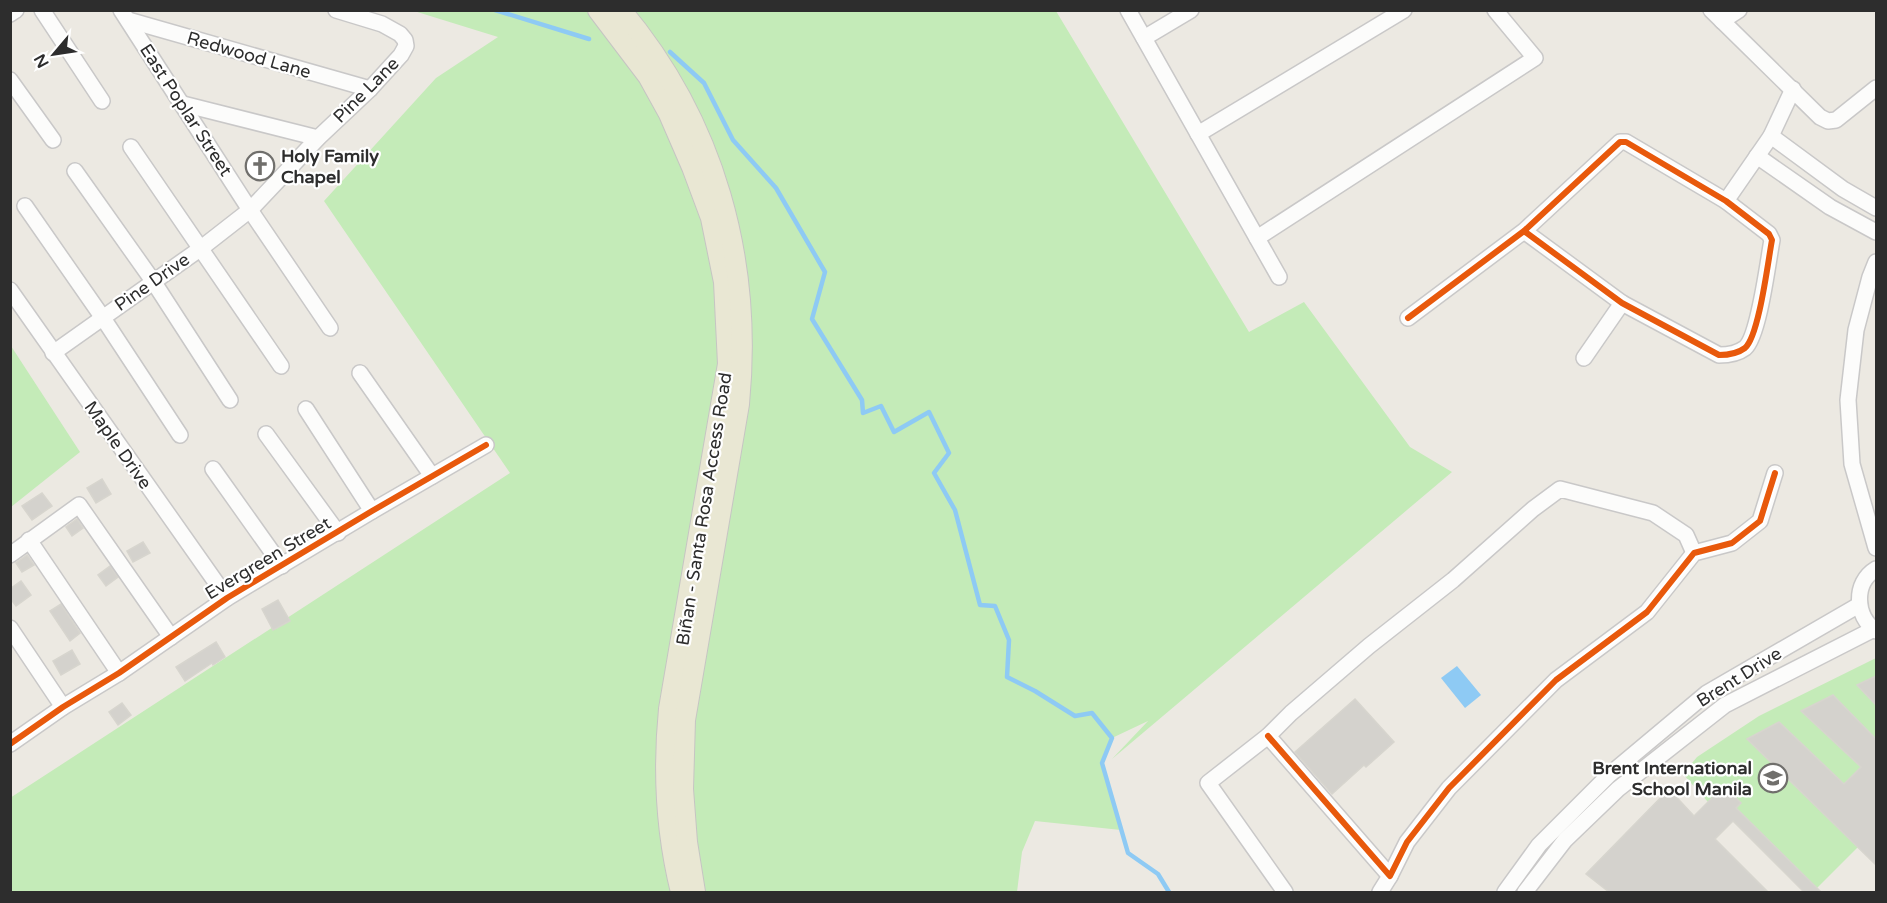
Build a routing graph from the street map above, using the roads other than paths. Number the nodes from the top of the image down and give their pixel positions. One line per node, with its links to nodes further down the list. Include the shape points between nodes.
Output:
1 (16, 10): 10 (street)
2 (42, 10): 18 (street)
3 (336, 10): 16 (street, Pine Lane, via 382,24 403,37 406,46 401,55)
4 (1128, 10): 13 (street)
5 (1191, 10): 13 (street)
6 (1404, 10): 20 (street)
7 (1495, 10): 33 (street, via 1535,58)
8 (1739, 10): 12 (street)
9 (607, 11): 48 (main road, Biñan - Santa Rosa Access Road, via 669,114 711,218 724,282)
10 (10, 14)
11 (125, 15): 16 (street, Redwood Lane); 19 (street, East Poplar Street)
12 (1716, 16): 17 (street)
13 (1144, 38): 20 (street)
14 (10, 80): 23 (street)
15 (1876, 88): 17 (street, via 1836,120 1828,121)
16 (370, 89): 22 (street, Pine Lane)
17 (1793, 89): 21 (street)
18 (102, 101)
19 (183, 104): 22 (street); 30 (street, East Poplar Street)
20 (1198, 134): 33 (street)
21 (1771, 136): 25 (street); 29 (street)
22 (318, 138): 30 (street, Pine Lane)
23 (53, 140)
24 (131, 147): 34 (street)
25 (1757, 156): 27 (street); 32 (street, via 1830,207)
26 (75, 171): 37 (street)
27 (1726, 201): 31 (street, via 1620,142); 39 (street, via 1772,240 1754,332 1746,346 1733,355 1719,356)
28 (25, 206): 40 (street)
29 (1876, 208)
30 (250, 210): 34 (street, Pine Drive); 42 (street, East Poplar Street)
31 (1524, 231): 39 (street); 41 (street)
32 (1876, 232)
33 (1257, 238): 36 (street)
34 (200, 249): 37 (street, Pine Drive); 45 (street)
35 (1876, 262): 59 (street, via 1856,330 1848,400 1852,464)
36 (1279, 277)
37 (153, 281): 40 (street, Pine Drive); 47 (street)
38 (10, 290): 43 (street, Maple Drive)
39 (1622, 303): 44 (street)
40 (103, 318): 43 (street, Pine Drive); 51 (street)
41 (1408, 318)
42 (330, 328)
43 (53, 353): 64 (street, Maple Drive)
44 (1584, 358)
45 (280, 366)
46 (360, 373): 55 (street)
47 (230, 400)
48 (730, 408): 78 (main road, Biñan - Santa Rosa Access Road, via 669,709 666,782 673,860); 79 (main road, Biñan - Santa Rosa Access Road, via 686,720 683,789)
49 (306, 409): 56 (street)
50 (266, 434): 57 (street)
51 (180, 435)
52 (486, 445): 55 (street, Evergreen Street)
53 (213, 469): 62 (street)
54 (1775, 473): 60 (street, via 1760,521 1732,543)
55 (432, 476): 56 (street, Evergreen Street)
56 (372, 511): 57 (street, Evergreen Street)
57 (338, 533): 62 (street, Evergreen Street)
58 (29, 540): 61 (street); 68 (street, via 79,505); 71 (street)
59 (1876, 548)
60 (1694, 553): 73 (street, via 1686,535 1653,513 1560,489 1347,664); 77 (street, via 1647,612 1556,680 1449,788 1407,842)
61 (10, 555)
62 (282, 566): 64 (street, Evergreen Street)
63 (1876, 569): 65 (street, via 1864,581)
64 (227, 598): 68 (street, Evergreen Street)
65 (1859, 605): 67 (street); 69 (street, Brent Drive)
66 (10, 628): 72 (street)
67 (1875, 630): 70 (street, Brent Drive)
68 (171, 637): 71 (street, Evergreen Street)
69 (1782, 650): 70 (street); 75 (street, Brent Drive, via 1707,693)
70 (1793, 670): 76 (street, Brent Drive, via 1725,705)
71 (119, 673): 72 (street, Evergreen Street)
72 (63, 707): 74 (street, Evergreen Street)
73 (1268, 736): 77 (street); 80 (street, via 1208,783)
74 (10, 744)
75 (1609, 775): 76 (street); 82 (street, Brent Drive, via 1539,844)
76 (1618, 789): 83 (street, Brent Drive, via 1565,840)
77 (1390, 876): 81 (street)
78 (681, 892)
79 (695, 892)
80 (1285, 892)
81 (1380, 892)
82 (1505, 892)
83 (1525, 892)

